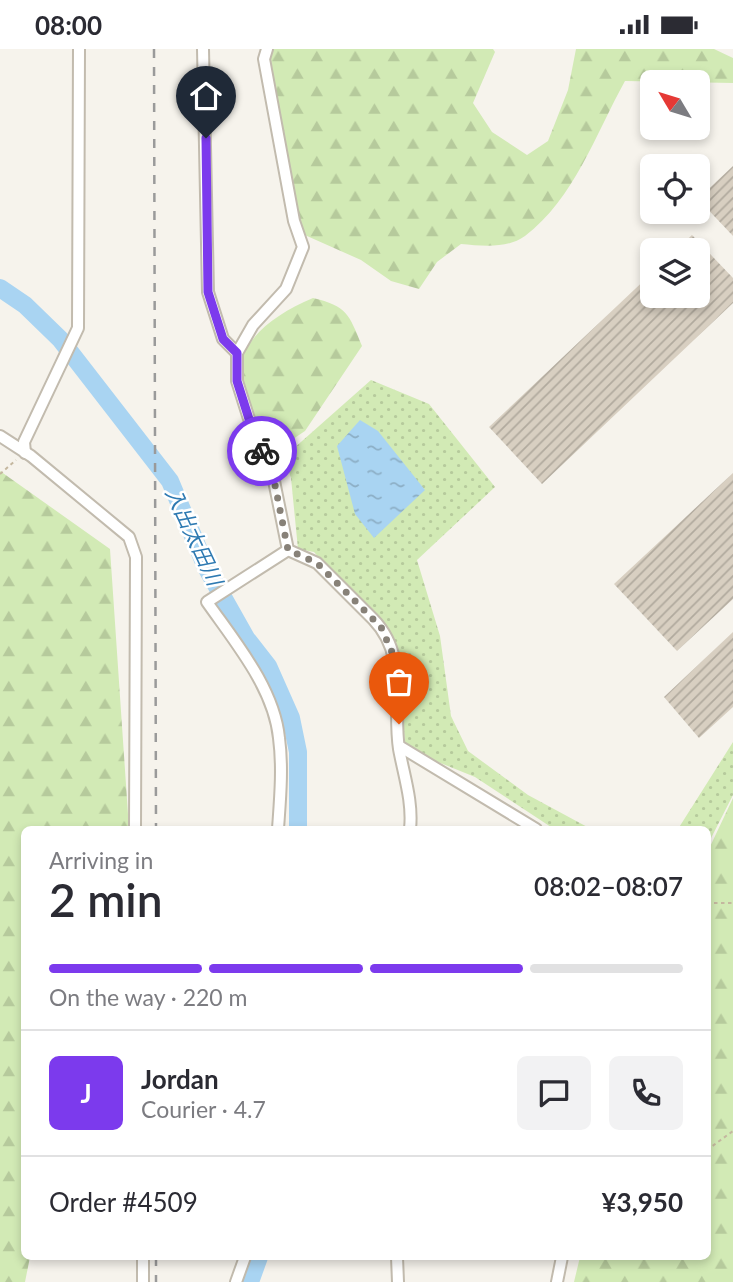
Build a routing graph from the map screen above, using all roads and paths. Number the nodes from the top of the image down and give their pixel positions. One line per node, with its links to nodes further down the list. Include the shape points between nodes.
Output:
1 (79, 49): 6 (street, via 78,328 24,442)
2 (203, 49): 4 (street, via 208,292 223,339)
3 (267, 49): 4 (street, via 264,59 303,247 285,289 253,325)
4 (237, 353): 8 (street, via 237,381 255,438 271,465)
5 (0, 436): 6 (street)
6 (25, 453): 7 (path); 10 (street, via 130,537 136,557)
7 (0, 474)
8 (288, 550): 9 (street, via 317,563 381,627 399,677); 11 (street, via 207,602 251,666 272,709 279,737)
9 (399, 746): 12 (street, via 412,811); 13 (street)
10 (135, 826)
11 (278, 826)
12 (410, 826)
13 (531, 826)
14 (733, 902): 15 (path)
15 (711, 903)
16 (733, 1131): 17 (path)
17 (711, 1147)
18 (143, 1260): 22 (street)
19 (244, 1260): 23 (street)
20 (397, 1260): 24 (street)
21 (561, 1260): 25 (street)
22 (143, 1282)
23 (236, 1282)
24 (398, 1282)
25 (557, 1282)

